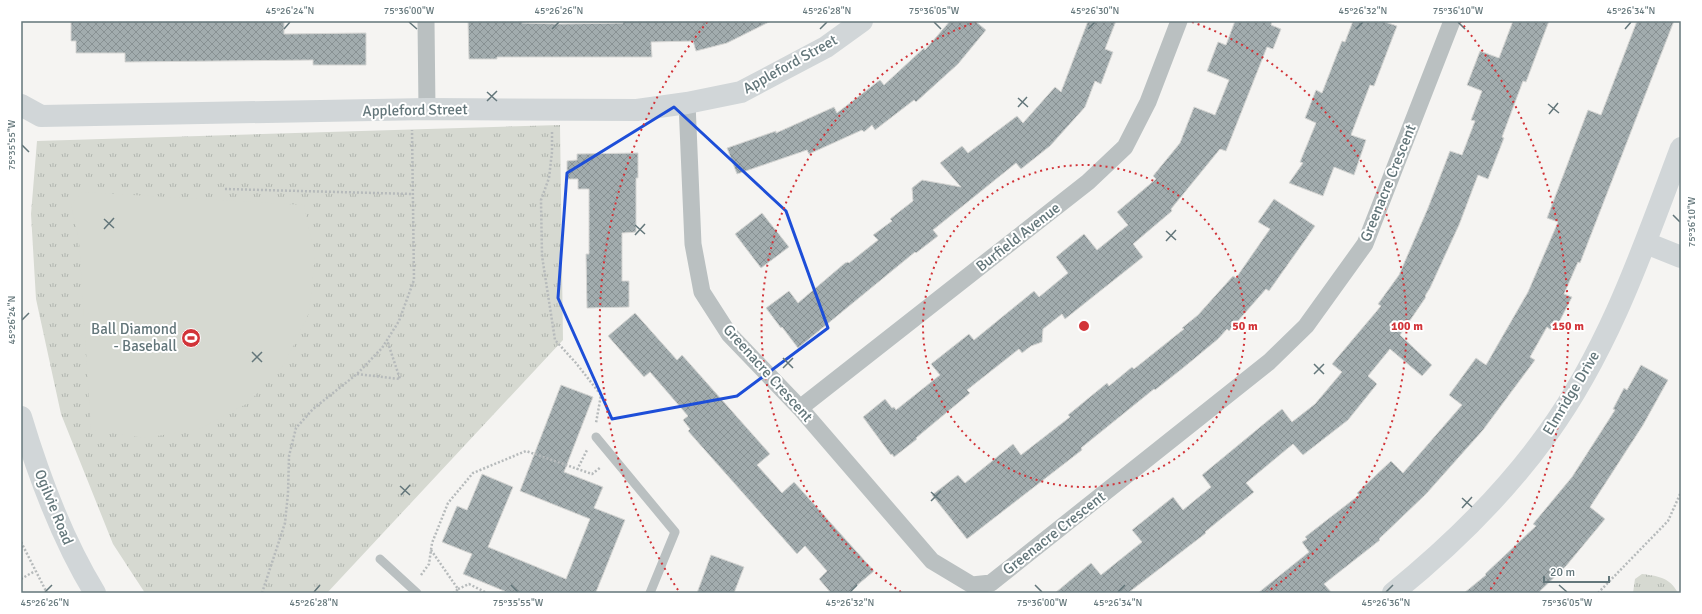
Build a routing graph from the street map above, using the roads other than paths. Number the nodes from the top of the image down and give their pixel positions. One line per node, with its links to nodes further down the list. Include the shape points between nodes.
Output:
1 (426, 21): 7 (street)
2 (862, 21): 5 (street, Appleford Street, via 826,47 741,92)
3 (1179, 21): 11 (street, Burfield Avenue, via 1148,102 1125,147 1088,182)
4 (1452, 21): 11 (street, Greenacre Crescent, via 1365,244 1306,326 1269,362 991,583 972,584 932,561)
5 (687, 103): 7 (street, Appleford Street, via 637,110); 11 (street, Greenacre Crescent, via 693,244 702,292 729,334)
6 (21, 105): 7 (street, Appleford Street, via 41,116)
7 (419, 110)
8 (1681, 148): 9 (street, Elmridge Drive)
9 (1646, 243): 10 (street); 18 (street, Elmridge Drive, via 1610,327 1581,381 1549,432 1514,477 1472,523 1422,570)
10 (1681, 257)
11 (800, 408)
12 (21, 417): 16 (street, Ogilvie Road, via 31,451 62,528)
13 (596, 437): 17 (lane, via 675,532)
14 (380, 559): 15 (lane)
15 (414, 590)
16 (95, 593)
17 (650, 593)
18 (1393, 593)

